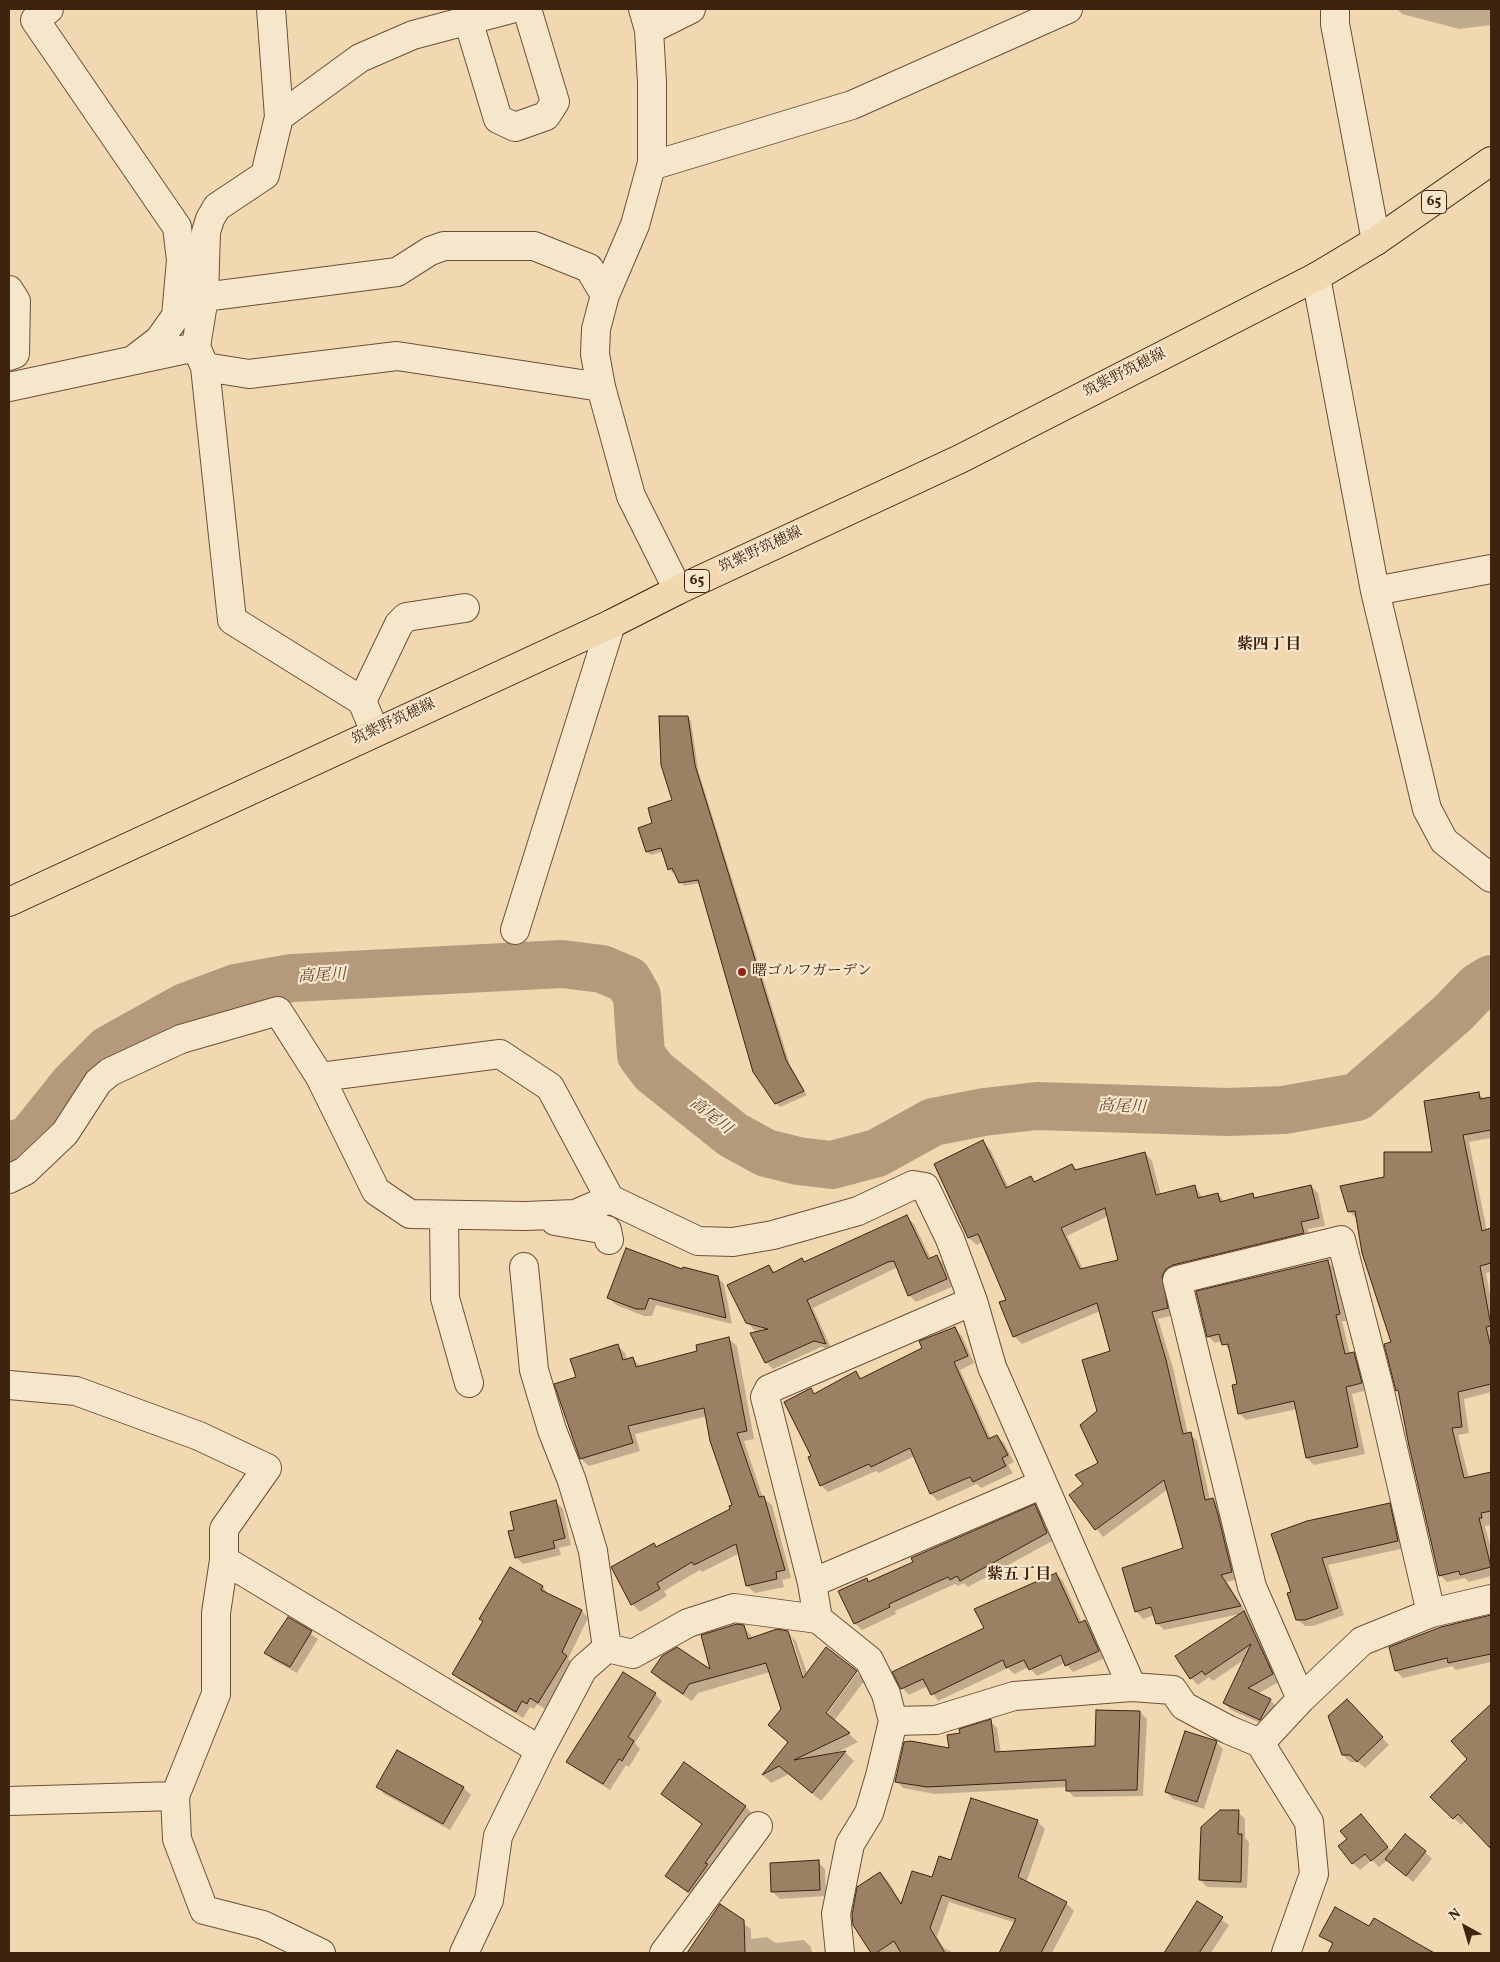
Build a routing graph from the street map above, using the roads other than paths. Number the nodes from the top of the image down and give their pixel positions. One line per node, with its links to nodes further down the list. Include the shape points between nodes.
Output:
1 (48, 9): 20 (street, via 34,20 177,227 181,260 176,316 159,340)
2 (271, 9): 10 (street)
3 (511, 9): 9 (street)
4 (527, 9): 9 (street, via 555,102 546,116 515,127 498,119)
5 (691, 9): 8 (street)
6 (1068, 9): 12 (street, via 852,105)
7 (1333, 14): 13 (street)
8 (646, 19): 12 (street, via 652,82)
9 (468, 20): 10 (street, via 413,35 360,58)
10 (279, 117): 17 (street, via 265,175 217,207 210,219 206,232)
11 (1491, 161): 13 (main road, 筑紫野筑穂線 / 65)
12 (651, 166): 16 (street, via 635,225)
13 (1376, 241): 14 (main road, 筑紫野筑穂線 / 65)
14 (1316, 277): 24 (main road, 筑紫野筑穂線 / 65, via 960,459); 25 (street)
15 (9, 290): 18 (street, via 16,301 16,354)
16 (605, 295): 17 (street, via 589,268 534,246 444,246 397,272); 22 (street, via 596,329 595,354)
17 (204, 297): 19 (street)
18 (9, 356)
19 (201, 357): 20 (street); 22 (street, via 249,374 397,356); 28 (street, via 232,620)
20 (133, 360): 21 (street)
21 (9, 387)
22 (601, 387): 24 (street, via 631,496)
23 (1491, 569): 25 (street)
24 (678, 590): 27 (main road, 筑紫野筑穂線 / 65)
25 (1375, 590): 30 (street, via 1427,809 1444,841)
26 (465, 608): 28 (street, via 406,617 398,624)
27 (611, 624): 29 (main road, 筑紫野筑穂線 / 65); 32 (street)
28 (362, 701): 29 (street)
29 (375, 732): 31 (main road, 筑紫野筑穂線 / 65)
30 (1491, 878)
31 (9, 902)
32 (515, 930)
33 (320, 1077): 34 (street, via 278,1011 181,1039 110,1072 98,1082 65,1133 24,1170); 35 (street, via 500,1054 550,1087); 36 (street, via 376,1191 410,1214)
34 (9, 1178)
35 (610, 1199): 37 (street, via 575,1214); 40 (street, via 698,1241 733,1242 773,1235 858,1211 913,1185 925,1187)
36 (444, 1215): 37 (street); 41 (street, via 445,1298)
37 (526, 1216): 38 (street, via 607,1230)
38 (609, 1240)
39 (524, 1268): 49 (street, via 534,1370 593,1551)
40 (974, 1301): 43 (street, via 992,1367); 45 (street, via 769,1389 765,1397)
41 (469, 1383)
42 (9, 1385): 44 (street, via 76,1391 199,1436 267,1468 224,1530)
43 (1043, 1484): 45 (street); 50 (street)
44 (224, 1560): 54 (street); 55 (street, via 216,1612 216,1694)
45 (812, 1583): 48 (street)
46 (1491, 1599): 47 (street)
47 (1431, 1613): 51 (street, via 1362,1641); 51 (street, via 1341,1240 1177,1280 1252,1587)
48 (818, 1619): 49 (street, via 734,1608 688,1623 633,1654); 52 (street, via 869,1660 886,1694)
49 (607, 1648): 54 (street, via 583,1669)
50 (1132, 1687): 52 (street, via 1014,1696 936,1720); 53 (street, via 1173,1690 1184,1706)
51 (1301, 1699): 53 (street)
52 (892, 1721): 61 (street, via 869,1813 850,1844 836,1914)
53 (1260, 1743): 62 (street, via 1309,1822 1314,1874)
54 (540, 1750): 59 (street, via 498,1836 489,1900)
55 (175, 1796): 56 (street); 58 (street, via 177,1838 204,1910 263,1925)
56 (9, 1801)
57 (758, 1826): 60 (street)
58 (316, 1953)
59 (464, 1953)
60 (664, 1953)
61 (840, 1953)
62 (1286, 1953)

